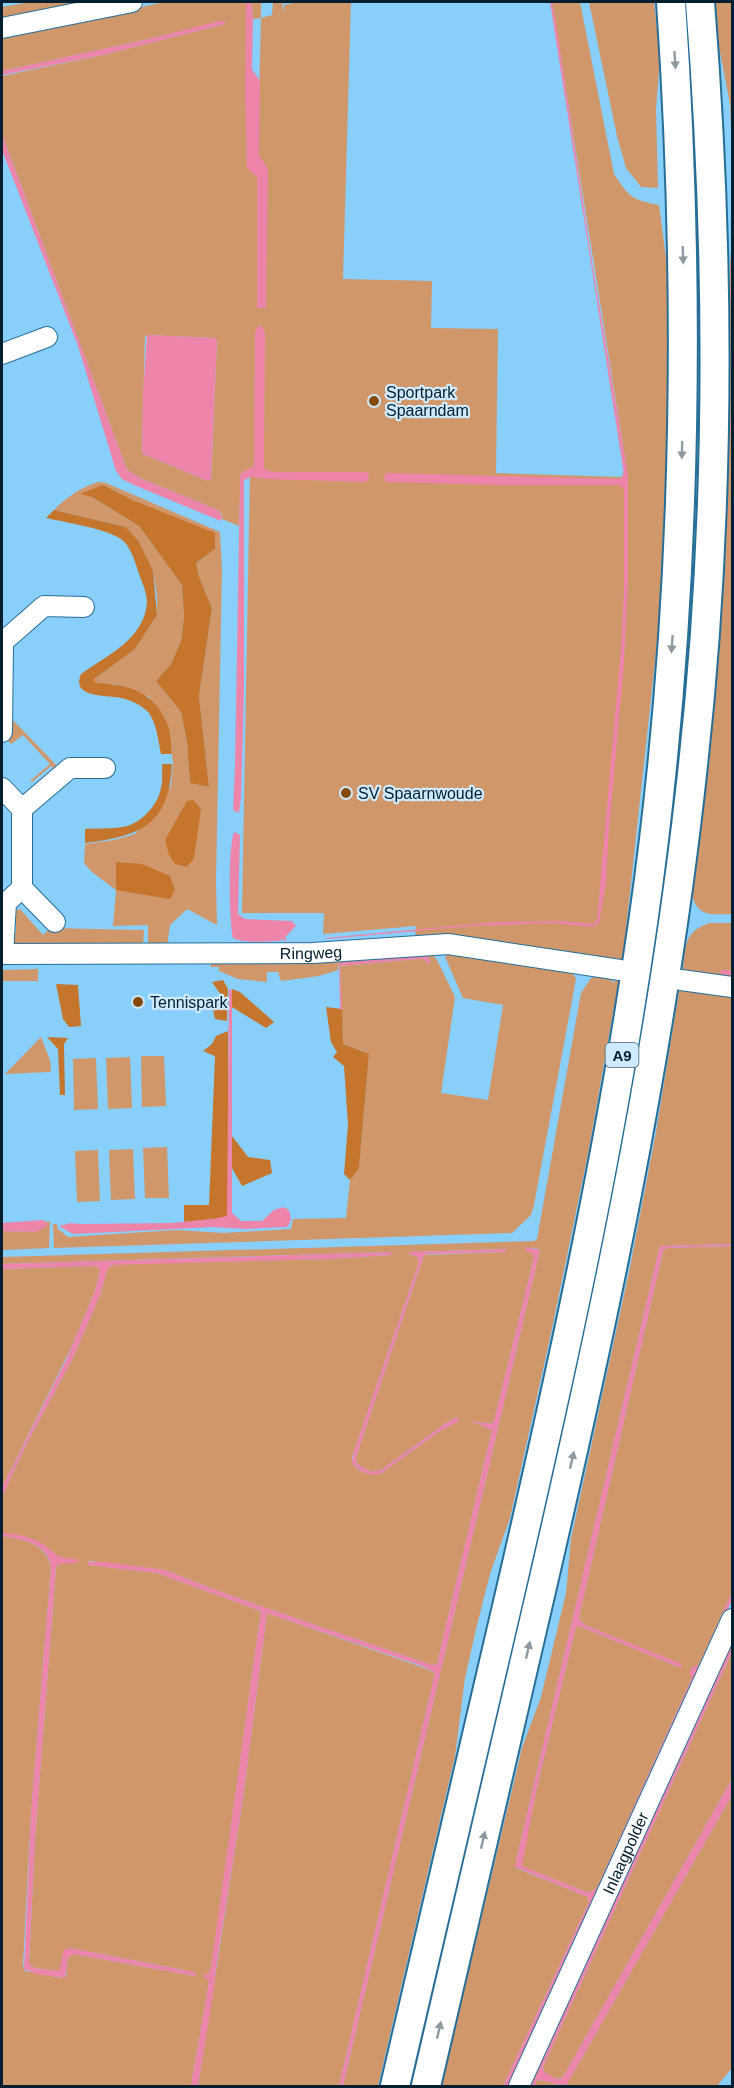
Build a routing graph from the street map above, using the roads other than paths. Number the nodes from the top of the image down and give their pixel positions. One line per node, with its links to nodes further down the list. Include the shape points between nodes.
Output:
1 (132, 2): 4 (street)
2 (670, 2): 20 (highway, A9, one-way to 20, via 684,309 681,524 665,734 644,919 592,1221 549,1429)
3 (700, 2): 21 (highway, A9, one-way to 3, via 579,1428 625,1210 669,955 693,763 711,535 712,181)
4 (2, 28)
5 (47, 337): 6 (street)
6 (2, 354)
7 (84, 607): 8 (street, via 44,606)
8 (2, 641): 9 (street)
9 (2, 732)
10 (105, 768): 12 (street, via 70,768)
11 (2, 788): 12 (street)
12 (22, 809): 13 (street)
13 (22, 888): 14 (street); 15 (street, via 6,903)
14 (55, 922)
15 (2, 954): 16 (street, Ringweg, via 313,953 448,944)
16 (620, 970)
17 (681, 980): 18 (street)
18 (732, 987)
19 (732, 1619): 22 (street, Inlaagpolder)
20 (395, 2086)
21 (426, 2086)
22 (519, 2086)

